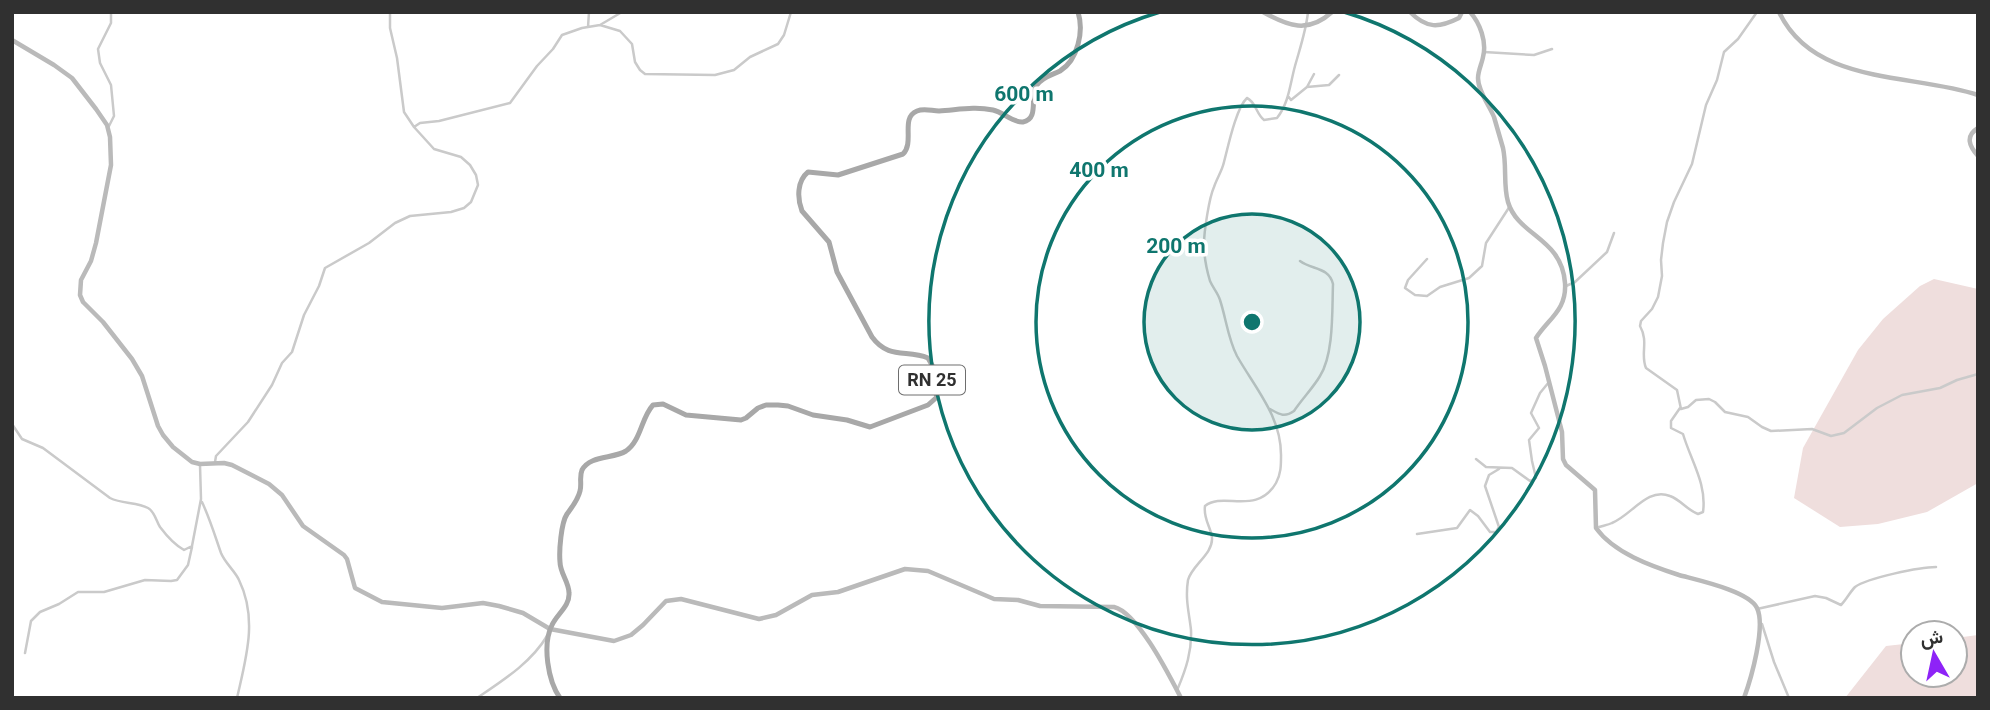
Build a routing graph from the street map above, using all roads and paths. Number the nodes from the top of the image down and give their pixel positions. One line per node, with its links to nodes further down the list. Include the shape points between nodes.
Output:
1 (111, 12): 28 (street, via 111,23 98,49 111,85 114,117)
2 (390, 12): 26 (street, via 404,112)
3 (589, 12): 17 (street)
4 (622, 12): 15 (street)
5 (790, 12): 15 (street, via 778,44 734,70 715,75 645,74 635,62 626,36)
6 (1077, 12): 50 (main road, RN 25, via 1080,35 1074,53 1063,69 1036,85 1030,119 1018,122 984,108 920,110 909,121 909,144 903,154 838,175 808,172 803,176 799,205 830,242 837,272 872,337 890,351 928,358 937,394 934,401 870,428 788,406 765,405 741,421 686,415 663,404 653,405 631,446 590,462 581,471 579,495 563,522 560,562 569,598)
7 (1263, 12): 16 (street, via 1285,24)
8 (1308, 12): 16 (street)
9 (1332, 12): 16 (street)
10 (1410, 12): 11 (street, via 1419,22 1439,26 1459,18)
11 (1462, 12)
12 (1470, 12): 20 (street, via 1479,22)
13 (1757, 12): 37 (street, via 1724,52 1692,164 1667,222 1658,297 1640,326 1646,343 1646,368 1677,390)
14 (1779, 12): 24 (street, via 1791,33 1832,63)
15 (600, 25): 17 (street)
16 (1306, 25): 25 (street)
17 (588, 27): 26 (street, via 562,35 510,103)
18 (12, 40): 28 (street, via 72,78)
19 (1552, 49): 20 (street, via 1534,55)
20 (1484, 52): 30 (street, via 1477,79 1503,150)
21 (1314, 74): 23 (street)
22 (1339, 75): 23 (street, via 1329,85)
23 (1307, 87): 25 (street, via 1291,100)
24 (1978, 95)
25 (1288, 96): 38 (street, via 1282,113 1272,120 1258,116 1251,100 1244,100 1213,189 1204,244 1210,280 1237,354)
26 (414, 127): 41 (street, via 434,149 461,157 470,165 478,185 471,202 452,212 410,216 325,268 292,352 258,408 216,456)
27 (1978, 128): 29 (street, via 1969,142)
28 (108, 129): 42 (street, via 111,165 96,243 80,295 132,359 163,435 183,457)
29 (1978, 156)
30 (1510, 206): 32 (street, via 1486,243 1482,266 1469,278 1427,296 1415,295 1405,288); 34 (street, via 1518,219 1552,247)
31 (1614, 233): 34 (street, via 1607,252)
32 (1427, 259)
33 (1300, 261): 38 (street, via 1328,273 1333,284 1326,363 1294,411 1282,415)
34 (1566, 286): 36 (street, via 1557,315 1535,338)
35 (1978, 374): 37 (street, via 1902,395 1844,433 1831,436 1812,429 1771,432 1709,400)
36 (1549, 382): 43 (street, via 1531,412 1539,428 1530,440 1536,478 1530,481 1512,468); 45 (street, via 1562,432 1563,459 1597,495)
37 (1680, 407): 45 (street, via 1671,428 1683,434 1702,484 1703,512 1690,511 1672,497 1651,495 1612,523)
38 (1270, 410): 52 (street, via 1281,446 1276,483 1258,499 1205,506 1212,542 1189,576 1186,607 1191,643)
39 (12, 424): 47 (street, via 22,439 43,448 110,498 147,508 181,549)
40 (1476, 459): 43 (street)
41 (215, 463): 42 (street); 50 (street, via 232,465 276,489 303,526 344,555 355,588 373,598 432,608 483,603 523,613)
42 (200, 464): 44 (street)
43 (1499, 469): 46 (street, via 1489,475 1486,486 1499,527 1496,531 1490,532 1471,510 1457,528)
44 (201, 499): 47 (street); 53 (street, via 222,555 239,579 249,605 249,645)
45 (1596, 528): 49 (street, via 1643,562 1721,587 1751,601)
46 (1417, 534)
47 (192, 546): 51 (street, via 188,565 177,580 145,580 99,592 83,590 40,612 31,621)
48 (1936, 567): 49 (street, via 1855,587 1841,605 1815,596)
49 (1758, 612): 57 (street, via 1755,657); 58 (street)
50 (550, 630): 52 (street, via 614,641 631,635 666,601 681,599 759,619 812,595 838,592 905,569 928,571 994,599 1040,606 1120,608 1140,629); 54 (street, via 527,661); 55 (main road, via 550,679)
51 (25, 653)
52 (1177, 690): 56 (street)
53 (237, 698)
54 (477, 698)
55 (559, 698)
56 (1181, 698)
57 (1744, 698)
58 (1789, 698)

